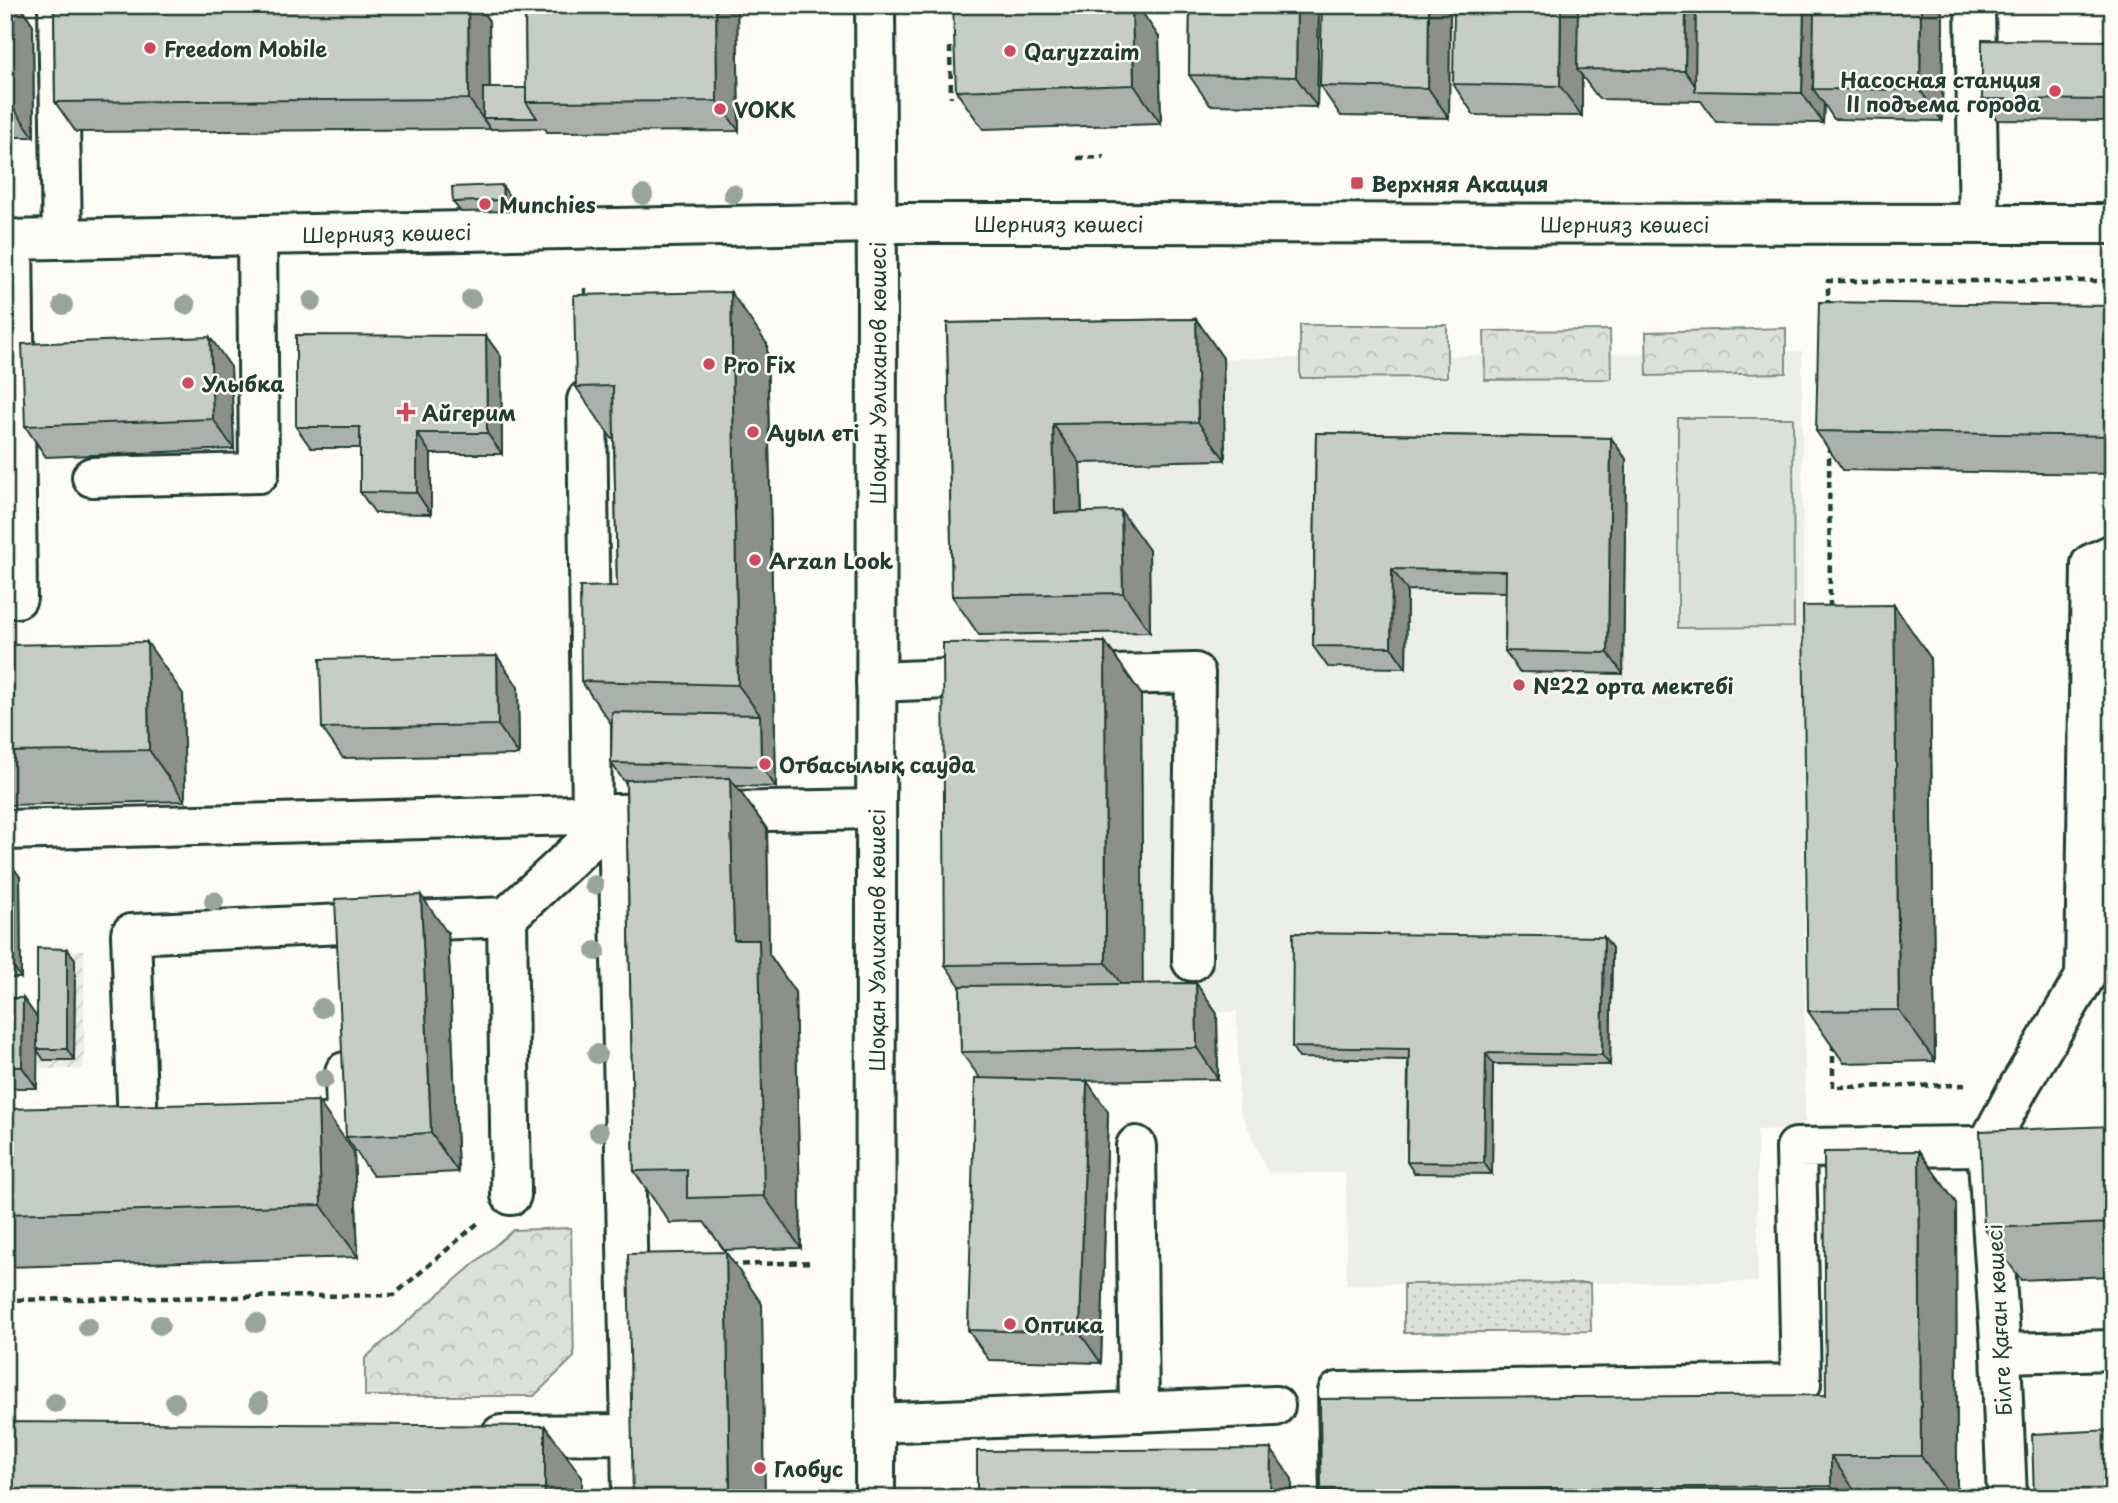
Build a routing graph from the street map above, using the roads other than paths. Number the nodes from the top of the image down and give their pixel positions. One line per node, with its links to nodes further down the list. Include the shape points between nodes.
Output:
1 (58, 5): 8 (street)
2 (875, 5): 4 (street, Шоқан Уәлиханов көшесі)
3 (1975, 5): 5 (street)
4 (877, 223): 5 (street, Шернияз көшесі); 7 (street, Шернияз көшесі); 15 (street, Шоқан Уәлиханов көшесі)
5 (1979, 223): 6 (street, Шернияз көшесі)
6 (2113, 223)
7 (257, 235): 8 (street, Шернияз көшесі); 11 (street, via 259,473)
8 (62, 238): 9 (street, Шернияз көшесі)
9 (9, 239): 12 (street)
10 (587, 400): 17 (street)
11 (92, 477)
12 (11, 500): 14 (street, via 17,598)
13 (2113, 554): 27 (street, via 2091,564 2085,976)
14 (5, 598)
15 (876, 682): 16 (street, Шоқан Уәлиханов көшесі); 21 (street, via 1195,673)
16 (876, 809): 17 (street); 33 (street, Шоқан Уәлиханов көшесі)
17 (605, 814): 18 (street); 19 (street); 34 (street)
18 (5, 830)
19 (507, 916): 20 (street); 28 (street)
20 (343, 924): 22 (street); 25 (street, via 131,934 138,1128)
21 (1192, 961)
22 (343, 964)
23 (345, 1044): 24 (street, via 346,1123)
24 (249, 1125)
25 (207, 1126)
26 (1136, 1146): 32 (street)
27 (1987, 1146): 30 (street, Білге Қаған көшесі); 38 (street, via 1796,1148 1801,1384 1338,1392)
28 (511, 1195)
29 (2113, 1350): 30 (street)
30 (2001, 1353): 39 (street, Білге Қаған көшесі)
31 (1275, 1406): 32 (street)
32 (1139, 1412): 33 (street)
33 (876, 1423): 37 (street, Шоқан Уәлиханов көшесі)
34 (631, 1434): 35 (street); 36 (street)
35 (464, 1436)
36 (632, 1498)
37 (875, 1498)
38 (1340, 1498)
39 (2007, 1498)

